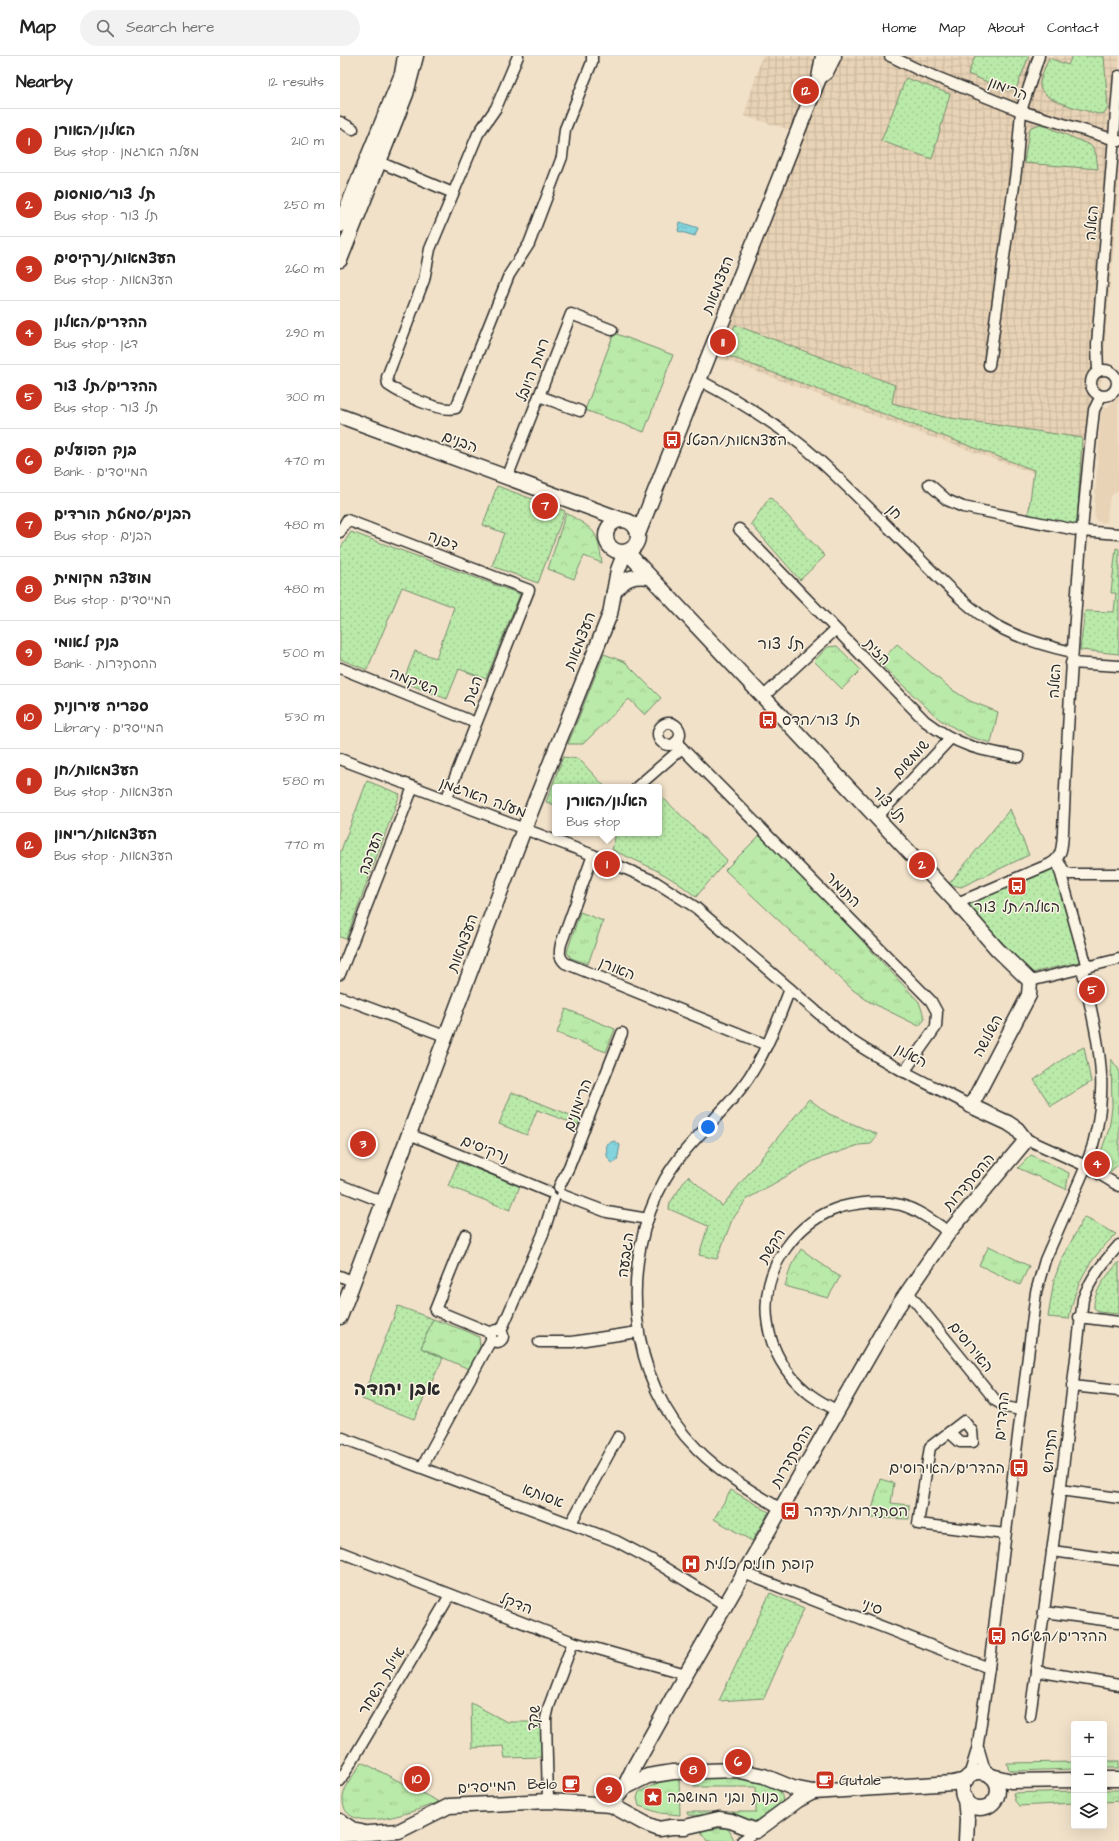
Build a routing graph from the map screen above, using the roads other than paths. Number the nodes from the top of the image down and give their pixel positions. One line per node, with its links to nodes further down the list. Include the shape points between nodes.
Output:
1 (405, 56): 17 (street, via 402,74)
2 (416, 56): 15 (street, via 406,94)
3 (518, 56): 16 (street, via 496,108 478,134)
4 (592, 56): 16 (street, via 592,62 565,129 562,158 529,244 509,275 456,408 444,410 396,391 388,385 387,378 424,280 430,249)
5 (823, 56): 10 (street, העצמאות)
6 (834, 56): 10 (street, העצמאות, via 826,72)
7 (890, 56): 11 (street, הרימון)
8 (1038, 56): 11 (street)
9 (1119, 76): 14 (street, האלה)
10 (819, 78): 22 (street, העצמאות)
11 (1021, 111): 14 (street, הרימון); 20 (street, via 1016,171)
12 (340, 122): 13 (street)
13 (353, 129)
14 (1116, 141): 21 (street, האלה, via 1097,344)
15 (379, 162): 16 (street); 18 (street)
16 (452, 193)
17 (340, 225)
18 (340, 260)
19 (612, 330): 24 (street, רמת היובל, via 571,314)
20 (989, 365)
21 (1098, 371): 23 (street, via 1111,371); 25 (street, via 1093,376 1091,385 1094,392)
22 (699, 380): 31 (street, העצמאות); 44 (street, חן, via 805,448 951,590 983,617 1011,633 1049,647)
23 (1118, 385): 25 (street, via 1111,395)
24 (539, 396): 26 (street); 28 (street, רמת היובל)
25 (1101, 396): 34 (street, האלה, via 1094,410)
26 (580, 412)
27 (340, 416): 28 (street, הבנים)
28 (507, 478): 30 (street, הבנים)
29 (929, 484): 34 (street, via 947,500 963,507)
30 (567, 500): 32 (street, הבנים); 36 (street, הבנים)
31 (651, 505): 32 (street, העצמאות, via 642,515); 38 (street, העצמאות)
32 (626, 521): 36 (street, via 612,524); 38 (street, via 636,529)
33 (739, 529): 43 (street, הזית)
34 (1081, 531): 37 (street); 44 (street, האלה)
35 (340, 532): 42 (street, דפנה, via 347,520)
36 (606, 533): 39 (street)
37 (1119, 534)
38 (632, 545): 39 (street, via 618,552); 40 (street, תל צור); 41 (street, העצמאות)
39 (610, 548): 41 (street, העצמאות)
40 (654, 582): 41 (street, via 632,576); 48 (street, תל צור)
41 (615, 587): 57 (street, העצמאות, via 610,614)
42 (529, 590): 49 (street, הגת)
43 (835, 630): 48 (street); 50 (street, הזית, via 913,711)
44 (1072, 652): 45 (street, האלה)
45 (1071, 663): 46 (street); 59 (street, האלה, via 1062,848)
46 (1119, 666)
47 (340, 668): 49 (street, השיקמה)
48 (764, 696): 56 (street, תל צור)
49 (476, 723): 55 (street, הגת)
50 (950, 739): 51 (street, הזית, via 984,751); 56 (street, שומשום)
51 (1019, 757)
52 (340, 759): 54 (street, מעלה הארגמן)
53 (640, 784): 71 (street, התומר, via 679,745 931,1001 937,1012 936,1027)
54 (413, 787): 55 (street, מעלה הארגמן); 64 (street, הערבה)
55 (446, 800): 57 (street, מעלה הארגמן)
56 (877, 817): 61 (street, תל צור)
57 (524, 829): 58 (street, מעלה הארגמן); 69 (street, העצמאות)
58 (593, 855): 66 (street, מעלה הארגמן, via 654,881 682,898); 70 (street, האורן, via 561,944 559,952 565,963)
59 (1057, 860): 60 (street, via 1065,872 1070,874); 61 (street); 63 (street, ההדרים)
60 (1119, 874)
61 (957, 902): 65 (street, תל צור, via 997,949)
62 (1119, 959): 63 (street)
63 (1084, 968): 65 (street); 75 (street, ההדרים, via 1099,1048 1102,1087 1094,1145)
64 (340, 974)
65 (1030, 981): 72 (street, השלושה, via 1029,995)
66 (790, 989): 70 (street, הגבעה); 71 (street, האלון, via 846,1037)
67 (340, 997): 69 (street)
68 (622, 1033): 78 (street, הרימונים, via 569,1167)
69 (445, 1036): 73 (street, העצמאות)
70 (767, 1045): 80 (street, הגבעה, via 742,1087 677,1161 665,1179)
71 (904, 1072): 72 (street, האלון)
72 (971, 1106): 74 (street, האלון, via 1017,1129)
73 (409, 1134): 78 (street, נרקיסים); 79 (street, העצמאות)
74 (1024, 1138): 75 (street); 81 (street, ההסתדרות, via 1017,1153)
75 (1086, 1166): 77 (street); 95 (street, ההדרים, via 1040,1274)
76 (340, 1185): 79 (street)
77 (1119, 1186)
78 (556, 1193): 80 (street, נרקיסים, via 607,1212); 91 (street, הרימונים, via 543,1234)
79 (383, 1202): 85 (street, העצמאות)
80 (648, 1219): 90 (street, הגבעה, via 639,1259 636,1308)
81 (949, 1232): 86 (street, ההסתדרות); 96 (street, הקשת, via 902,1206 865,1202 829,1211 813,1220 801,1230 780,1256 772,1274 765,1307 770,1338 777,1355 797,1382 822,1403)
82 (465, 1235): 91 (street, via 435,1310)
83 (1119, 1244): 88 (street, התירוש, via 1088,1284)
84 (340, 1276): 85 (street)
85 (354, 1282): 87 (street, העצמאות)
86 (907, 1291): 95 (street, האירוסים, via 996,1402); 96 (street, ההסתדרות)
87 (340, 1317)
88 (1079, 1317): 89 (street); 93 (street, התירוש)
89 (1119, 1322)
90 (638, 1332): 92 (street, via 572,1342); 103 (street, הגבעה, via 648,1373 680,1430 713,1464 748,1490)
91 (495, 1335): 100 (street, הרימונים)
92 (539, 1342)
93 (1072, 1386): 94 (street); 101 (street, התירוש)
94 (1119, 1391)
95 (1020, 1410): 105 (street, ההדרים)
96 (838, 1411): 103 (street, ההסתדרות)
97 (949, 1432): 105 (street, via 930,1447 918,1524)
98 (340, 1437): 100 (street, אסותא)
99 (618, 1437): 104 (street)
100 (422, 1467): 104 (street, אסותא)
101 (1060, 1490): 102 (street); 106 (street, התירוש)
102 (1119, 1498)
103 (781, 1509): 109 (street, ההסתדרות)
104 (571, 1523): 111 (street, אסותא, via 639,1553)
105 (1005, 1534): 115 (street, ההדרים)
106 (1052, 1551): 108 (street); 112 (street, התירוש)
107 (340, 1552): 110 (street, הדקל)
108 (1119, 1560)
109 (745, 1572): 111 (street, ההסתדרות); 115 (street, סיני)
110 (450, 1595): 114 (street, הדקל); 127 (street, איילת השחר)
111 (725, 1605): 117 (street, ההסתדרות)
112 (1044, 1612): 113 (street); 116 (street, התירוש)
113 (1119, 1622)
114 (573, 1642): 117 (street, הדקל); 134 (street, שקד, via 546,1719)
115 (989, 1668): 120 (street, ההדרים)
116 (1036, 1671): 118 (street); 119 (street, התירוש)
117 (686, 1674): 121 (street, ההסתדרות)
118 (1119, 1685)
119 (1030, 1716)
120 (978, 1746): 123 (street, ההדרים, via 980,1760); 130 (street, ההדרים)
121 (641, 1754): 122 (street, via 644,1765); 131 (street, ההסתדרות)
122 (660, 1774): 129 (street, via 736,1770 764,1776); 131 (street, via 648,1776)
123 (990, 1775): 128 (street, via 1006,1780); 130 (street, via 979,1772); 133 (street, via 998,1786)
124 (1107, 1779): 125 (street)
125 (1119, 1779)
126 (1071, 1780): 128 (street)
127 (340, 1781)
128 (1024, 1781): 133 (street)
129 (782, 1784): 132 (street); 136 (street, via 789,1797)
130 (966, 1787): 132 (street, via 945,1784); 137 (street, via 975,1806); 142 (street, ההדרים)
131 (624, 1788): 135 (street, ההסתדרות)
132 (813, 1792): 136 (street)
133 (996, 1797): 137 (street)
134 (548, 1801): 135 (street, המייסדים); 140 (street, המייסדים, via 449,1806 399,1831)
135 (611, 1805): 139 (street, המייסדים, via 659,1829 685,1827 719,1819)
136 (790, 1806): 139 (street)
137 (983, 1807): 142 (street, ההדרים, via 973,1820)
138 (340, 1821): 140 (street, המייסדים, via 354,1831)
139 (756, 1831): 143 (street)
140 (364, 1833): 141 (street, המייסדים)
141 (340, 1835)
142 (966, 1839)
143 (742, 1841)

